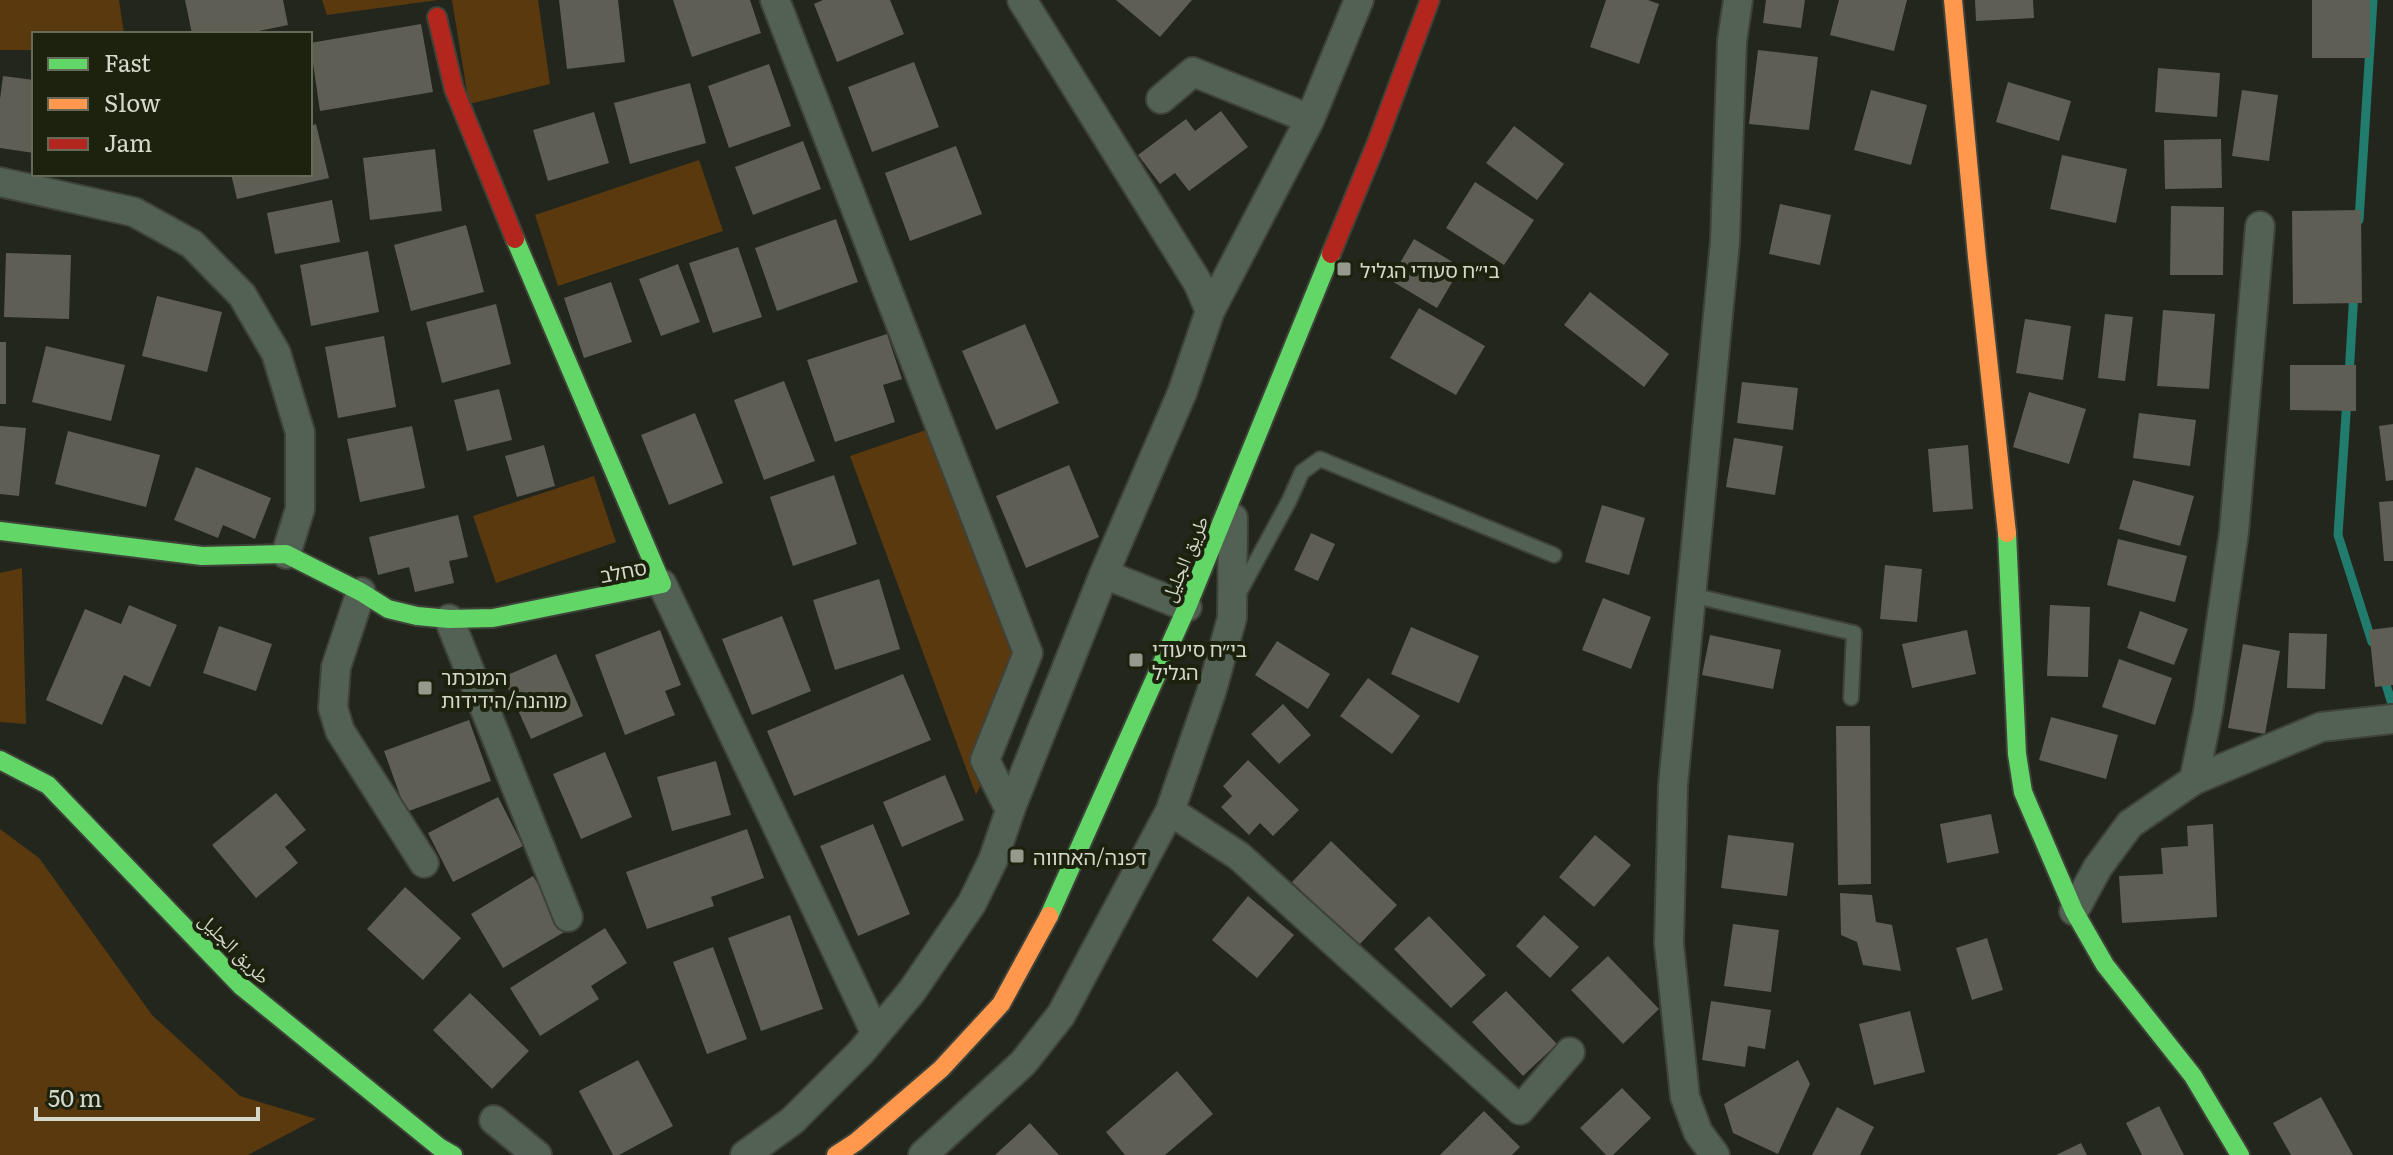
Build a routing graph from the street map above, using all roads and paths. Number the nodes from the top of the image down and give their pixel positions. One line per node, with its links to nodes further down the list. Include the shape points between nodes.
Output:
1 (775, 0): 28 (street, via 1028,653 985,760)
2 (1022, 0): 12 (street, via 1198,283)
3 (1359, 0): 9 (street)
4 (1430, 0): 13 (street, طريق الجليل)
5 (1738, 0): 20 (street, via 1725,242)
6 (1953, 0): 31 (street, via 2009,554 2017,754 2023,792)
7 (437, 17): 18 (street, סחלב, via 454,89 475,144)
8 (1161, 99): 9 (street, via 1193,72)
9 (1310, 119): 12 (street)
10 (0, 182): 15 (street, via 134,212 192,244 242,295 276,353 300,432 300,509)
11 (2260, 226): 27 (street, via 2234,532)
12 (1210, 311): 17 (street, via 1182,393)
13 (1233, 494): 21 (street); 22 (street, طريق الجليل)
14 (0, 531): 15 (street, סחלב, via 202,556)
15 (286, 554): 19 (street, סחלב)
16 (1554, 555): 21 (lane, via 1320,459 1302,472)
17 (1104, 574): 22 (street); 28 (street)
18 (662, 584): 23 (street, סחלב, via 493,618); 33 (street)
19 (361, 592): 23 (street, סחלב, via 388,609); 30 (street, via 336,667 333,708 340,731)
20 (1691, 595): 24 (lane, via 1854,633); 41 (street, via 1673,785 1669,944 1685,1097 1698,1132)
21 (1232, 604): 29 (street, via 1211,693)
22 (1187, 607): 39 (street, طريق الجليل, via 1048,918 1001,1004 941,1069)
23 (449, 619): 32 (street)
24 (1851, 698)
25 (2393, 719): 27 (street, via 2321,727)
26 (0, 760): 36 (street, طريق الجليل, via 48,785 241,986)
27 (2194, 780): 31 (street, via 2130,824)
28 (1010, 810): 33 (street, via 972,903)
29 (1170, 811): 34 (street, via 1239,856 1520,1110); 40 (street, via 1061,1015 1023,1063)
30 (424, 863)
31 (2074, 911): 42 (street, via 2105,965 2193,1076)
32 (568, 917)
33 (876, 1034): 38 (street, via 792,1121)
34 (1570, 1052)
35 (494, 1120): 37 (street)
36 (453, 1155)
37 (537, 1155)
38 (745, 1155)
39 (836, 1155)
40 (923, 1155)
41 (1715, 1155)
42 (2240, 1155)

